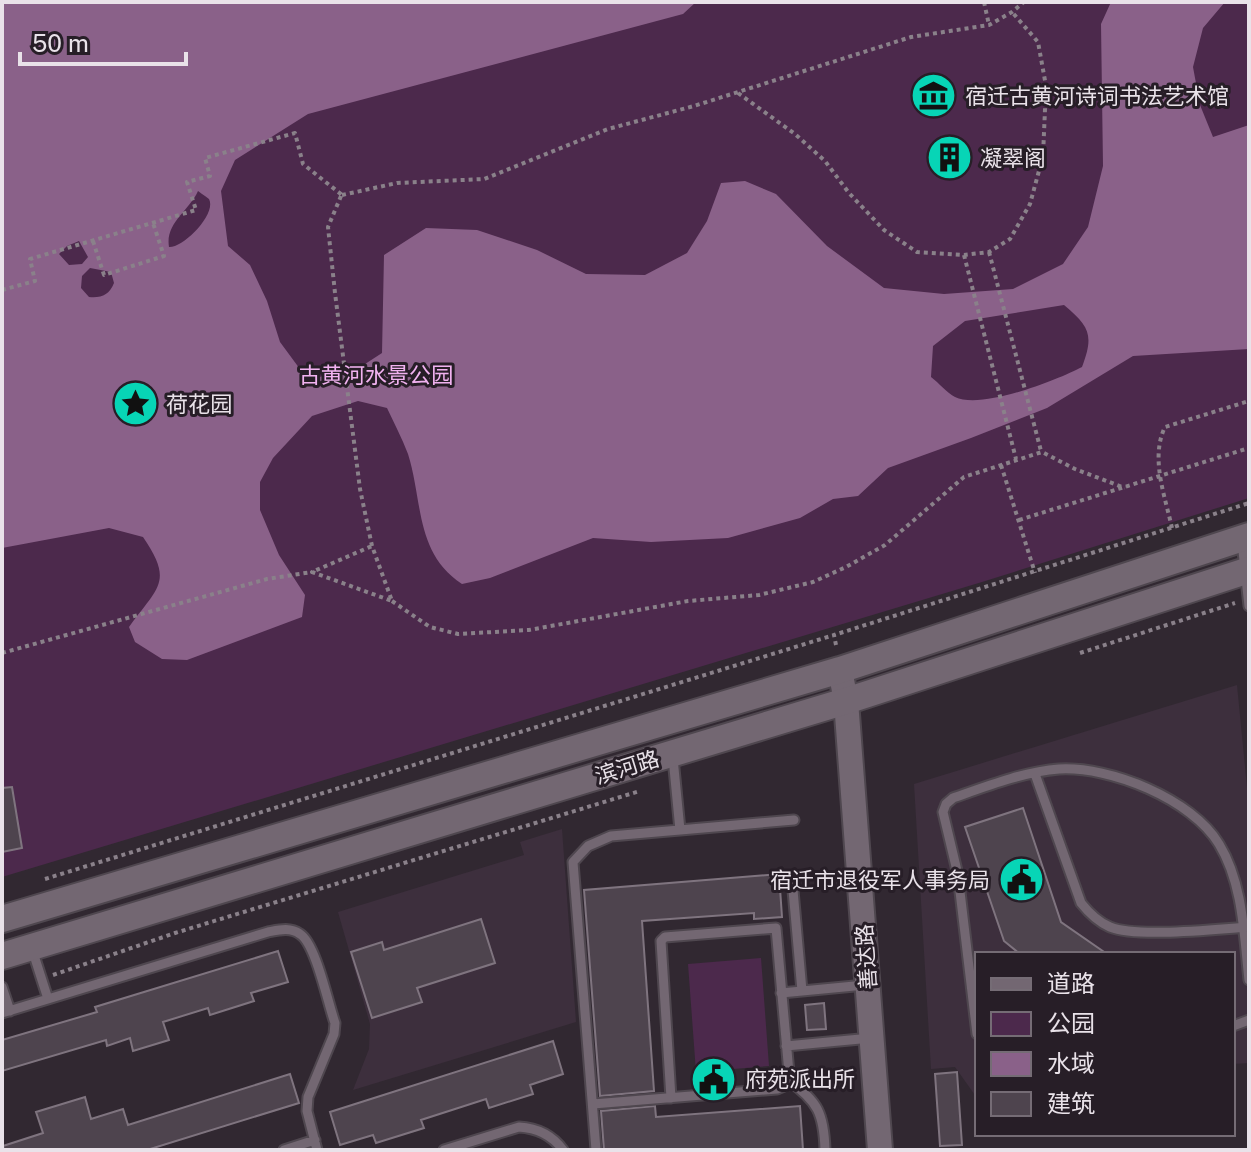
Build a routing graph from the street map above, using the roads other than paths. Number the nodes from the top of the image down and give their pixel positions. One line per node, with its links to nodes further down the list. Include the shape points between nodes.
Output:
1 (1245, 537): 2 (lane); 4 (main road, 滨河路)
2 (1247, 570): 3 (lane); 5 (main road, 滨河路)
3 (1249, 606)
4 (840, 670): 5 (street, 善达路); 11 (main road, 滨河路)
5 (846, 701): 6 (main road, 滨河路); 16 (street, 善达路)
6 (673, 753): 9 (lane); 13 (main road, 滨河路)
7 (1035, 774): 12 (lane, via 1090,771 1180,805 1219,842); 12 (lane, via 1081,903 1093,917 1135,932); 21 (lane, via 953,798 943,812 958,875)
8 (794, 820): 9 (lane)
9 (680, 830): 27 (lane, via 611,836 588,846 573,862)
10 (792, 879): 18 (lane)
11 (2, 919)
12 (1246, 927): 15 (lane)
13 (31, 947): 14 (main road, 滨河路); 20 (lane)
14 (2, 956)
15 (1249, 980)
16 (868, 985): 18 (lane); 23 (street, 善达路)
17 (2, 987): 22 (lane)
18 (802, 991): 19 (lane)
19 (781, 993): 24 (lane); 26 (lane, via 776,928 665,937 661,941)
20 (48, 999): 22 (lane); 28 (lane, via 268,932 296,931 311,948 335,1023 308,1097)
21 (975, 1005)
22 (6, 1012)
23 (872, 1038): 24 (lane); 34 (street, 善达路)
24 (786, 1046): 25 (lane)
25 (788, 1080): 26 (lane, via 777,1089); 33 (lane, via 815,1103)
26 (671, 1098): 27 (lane)
27 (593, 1104): 32 (lane)
28 (316, 1145): 29 (lane)
29 (284, 1150)
30 (444, 1150): 31 (lane, via 519,1127 547,1135)
31 (563, 1150)
32 (596, 1150)
33 (825, 1150)
34 (880, 1150)

